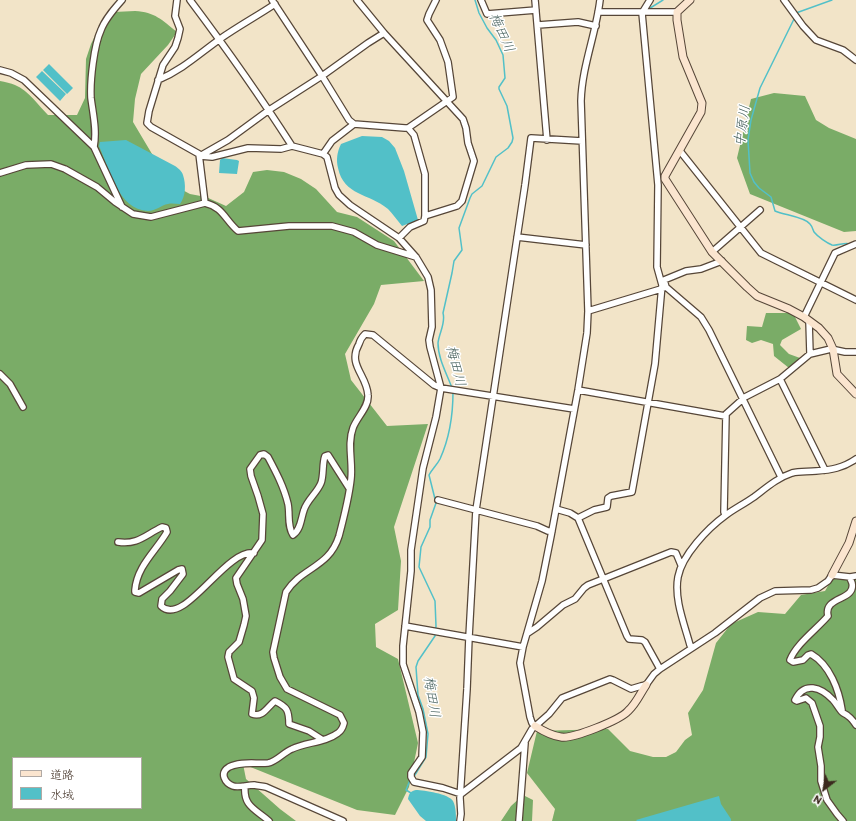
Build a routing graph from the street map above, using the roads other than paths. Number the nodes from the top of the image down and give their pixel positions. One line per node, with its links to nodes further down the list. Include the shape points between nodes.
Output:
1 (122, 0): 32 (street, via 101,29 97,40 91,95 96,137)
2 (177, 0): 24 (street, via 175,16 180,29 178,38)
3 (190, 0): 20 (street)
4 (357, 0): 19 (street)
5 (436, 0): 25 (street, via 427,20 440,40 448,62 453,97)
6 (481, 0): 13 (street, via 487,14)
7 (535, 0): 13 (street)
8 (600, 0): 14 (street)
9 (650, 0): 16 (street)
10 (690, 0): 15 (street)
11 (784, 0): 21 (street, via 816,40 844,50)
12 (274, 2): 20 (street); 23 (street)
13 (536, 10): 17 (street)
14 (598, 12): 16 (street); 18 (street)
15 (677, 12): 16 (street); 33 (street, via 676,20 683,57 702,102 701,112)
16 (642, 13): 38 (street)
17 (538, 25): 18 (street, via 578,22); 29 (street)
18 (596, 26): 30 (street, via 581,87)
19 (384, 33): 23 (street); 25 (street)
20 (220, 39): 24 (street, via 173,74); 26 (street)
21 (856, 60)
22 (0, 70): 32 (street, via 24,80)
23 (322, 76): 26 (street); 27 (street)
24 (158, 80): 35 (street, via 147,123)
25 (447, 102): 28 (street); 42 (street, via 463,119 474,161 462,201 457,206)
26 (269, 110): 31 (street); 35 (street, via 228,140)
27 (354, 124): 28 (street); 34 (street, via 332,141)
28 (408, 128): 42 (street, via 414,135 425,174)
29 (547, 140): 30 (street); 44 (street, via 531,138)
30 (582, 141): 47 (street)
31 (292, 146): 34 (street); 35 (street, via 281,149 248,148 212,157)
32 (94, 147): 40 (street)
33 (680, 151): 37 (street, via 665,176); 43 (street)
34 (323, 154): 45 (street, via 327,157 339,195)
35 (200, 156): 39 (street)
36 (0, 173): 40 (street, via 26,165 51,164 97,187)
37 (667, 182): 38 (street); 48 (street)
38 (658, 185): 52 (street, via 657,266)
39 (204, 203): 40 (street, via 151,217 133,214); 49 (street, via 218,208 238,230 332,226 354,232 377,245)
40 (122, 207)
41 (760, 210): 43 (street)
42 (425, 216): 45 (street, via 424,221 410,227)
43 (740, 228): 48 (street); 51 (street, via 761,253)
44 (517, 237): 47 (street); 64 (street)
45 (399, 238): 49 (street)
46 (856, 244): 51 (street, via 835,253)
47 (586, 245): 54 (street)
48 (712, 252): 50 (street)
49 (416, 257): 61 (street, via 425,271 431,290 432,327 429,340)
50 (722, 261): 52 (street, via 664,280); 55 (street, via 756,296)
51 (821, 283): 53 (street); 55 (street)
52 (664, 288): 54 (street); 65 (street, via 701,317); 66 (street)
53 (856, 300)
54 (588, 311): 62 (street)
55 (806, 319): 56 (street, via 819,328); 58 (street)
56 (833, 349): 57 (street); 58 (street); 63 (street, via 837,374)
57 (856, 352)
58 (810, 354): 60 (street)
59 (0, 374): 67 (street, via 10,384)
60 (780, 379): 65 (street); 71 (street)
61 (441, 388): 64 (street); 73 (street, via 373,335 363,336 354,360 364,380 368,396 353,428); 87 (street, via 438,411 423,468 411,550)
62 (578, 390): 66 (street); 68 (street)
63 (856, 394)
64 (493, 396): 68 (street); 76 (street)
65 (742, 400): 69 (street); 72 (street)
66 (648, 402): 69 (street); 78 (street, via 632,492 611,496 608,498 607,506)
67 (23, 407)
68 (574, 409): 75 (street)
69 (725, 416): 77 (street)
70 (856, 459): 71 (street, via 846,466)
71 (825, 470): 72 (street, via 794,472)
72 (781, 477): 77 (street)
73 (349, 488): 82 (street, via 328,456 325,456 321,482 304,509 300,525 293,535 284,490 268,457 260,455 250,470 263,514 262,540); 97 (street, via 337,544 330,555 291,584 286,592 273,652 280,677 287,689 328,708 343,719 344,723 339,733)
74 (438, 500): 76 (street)
75 (556, 509): 78 (street); 80 (street)
76 (476, 510): 80 (street); 89 (street)
77 (725, 516): 83 (street, via 708,531)
78 (578, 518): 86 (street)
79 (856, 521): 84 (street, via 849,543)
80 (552, 531): 88 (street)
81 (118, 542): 82 (street, via 131,543 162,527 166,528 167,532 139,572 135,592 139,593 182,569 183,574 162,599 161,606 169,611 184,605 230,563 251,552)
82 (254, 553): 97 (street, via 236,578 246,616 239,642 229,652 232,677 252,691 252,714 261,714 274,701 285,707 289,714 289,724 309,731)
83 (682, 564): 86 (street, via 676,553 671,552); 91 (street, via 677,591)
84 (832, 575): 85 (street); 91 (street, via 818,588 775,591 760,598)
85 (854, 577): 94 (street, via 848,595 829,605 828,616 803,641 790,660 803,660 811,654 821,662 836,685)
86 (603, 580): 88 (street, via 584,588 575,599 563,605); 92 (street, via 627,636 629,639 645,642)
87 (405, 626): 89 (street); 100 (street, via 403,664 423,732 422,757 411,773 411,779 418,784)
88 (528, 633): 90 (street)
89 (469, 637): 90 (street); 100 (street)
90 (523, 647): 96 (street, via 520,663 530,717)
91 (692, 647): 92 (street)
92 (660, 669): 93 (street)
93 (646, 685): 96 (street, via 631,689 613,680 607,680 562,698); 96 (street, via 633,706 621,717 575,735 562,738)
94 (842, 712): 95 (street); 105 (street, via 829,696 818,688 806,688 795,700 806,698 812,702 820,726 818,747 821,781 829,804)
95 (856, 725)
96 (536, 726): 98 (street)
97 (323, 740): 99 (street, via 293,748 270,762 241,764 227,769 224,778 226,782 233,786)
98 (525, 743): 100 (street); 104 (street)
99 (244, 786): 101 (street, via 244,796 249,805); 102 (street, via 266,787)
100 (460, 794): 103 (street)
101 (269, 821)
102 (343, 821)
103 (460, 821)
104 (520, 821)
105 (843, 821)

